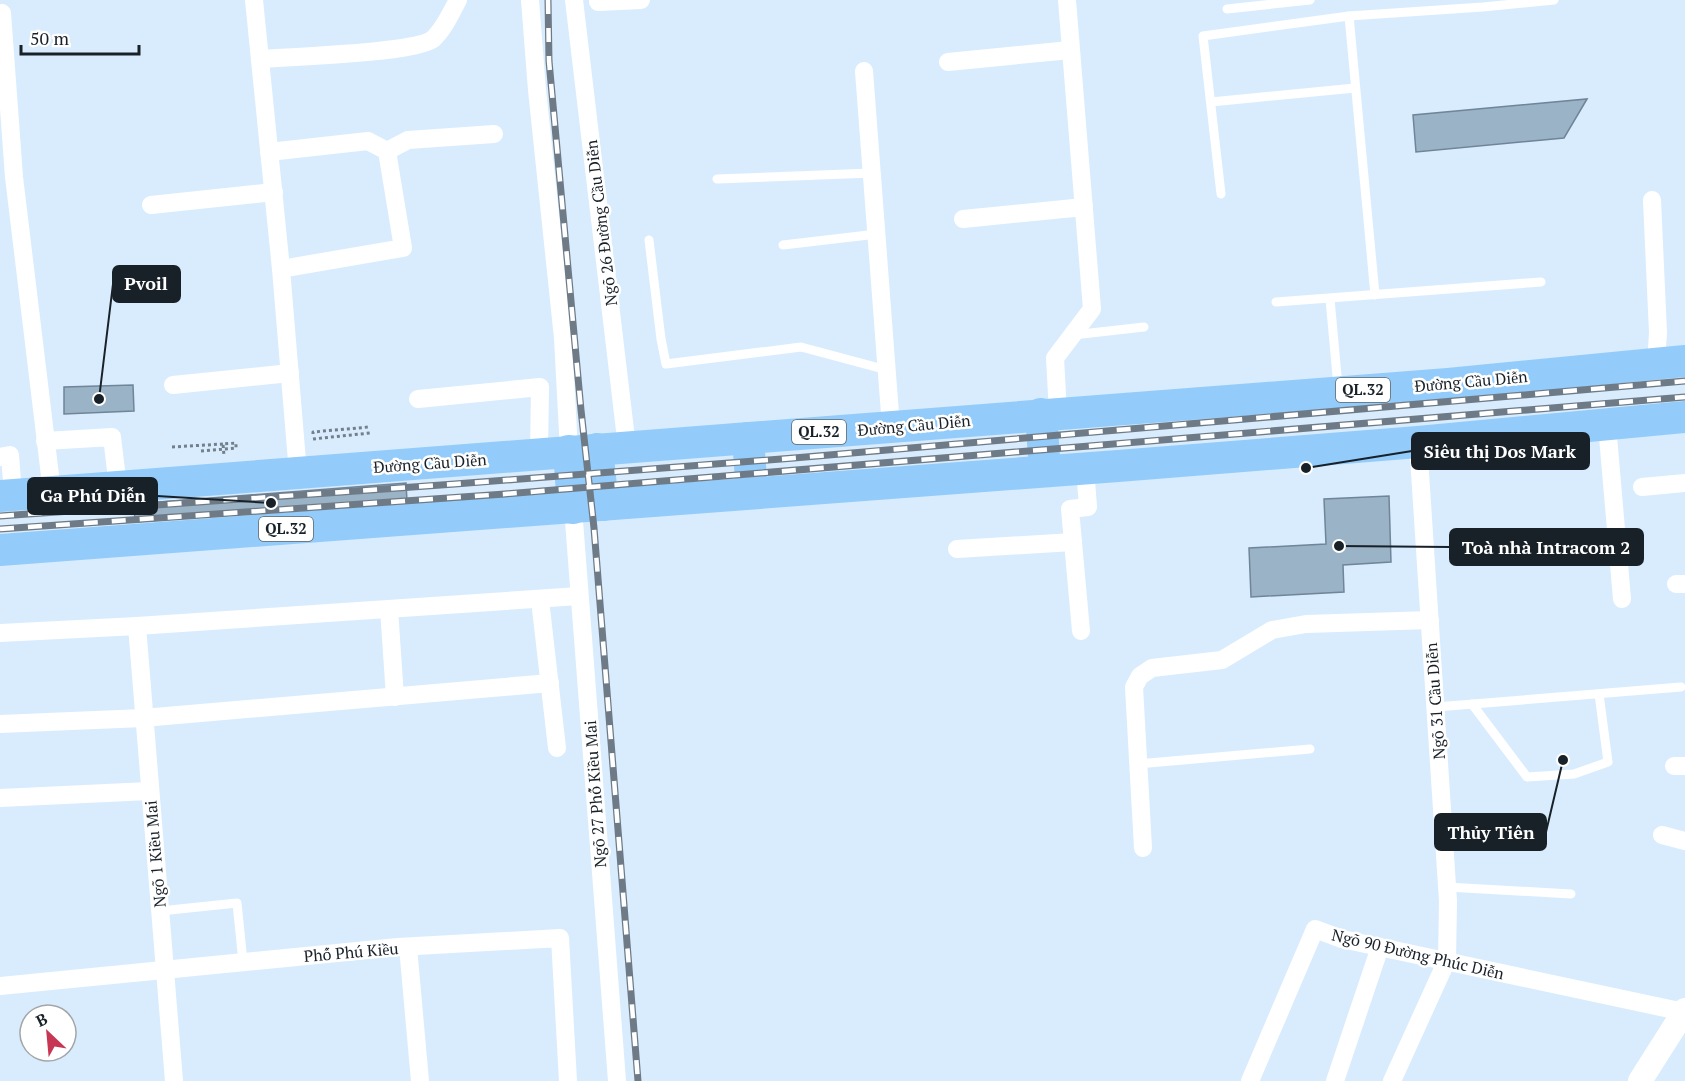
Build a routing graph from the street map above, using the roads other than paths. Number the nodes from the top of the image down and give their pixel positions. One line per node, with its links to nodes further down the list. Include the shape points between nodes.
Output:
1 (254, 0): 14 (street)
2 (458, 0): 14 (street, via 432,40 401,49)
3 (530, 0): 54 (street, via 563,338)
4 (574, 0): 54 (street, Ngõ 26 Đường Cầu Diễn)
5 (598, 0): 6 (street)
6 (641, 0)
7 (1066, 0): 13 (street)
8 (1310, 0): 10 (lane)
9 (1554, 0): 12 (lane)
10 (1227, 9)
11 (2, 13): 24 (street)
12 (1349, 16): 17 (lane); 18 (lane, via 1203,36)
13 (1070, 50): 15 (street); 29 (street)
14 (260, 59): 21 (street)
15 (948, 62)
16 (864, 70): 22 (street)
17 (1355, 88): 18 (lane); 36 (lane)
18 (1211, 102): 26 (lane)
19 (494, 134): 20 (street, via 408,140)
20 (387, 151): 21 (street, via 368,141); 34 (street, via 403,248)
21 (269, 152): 25 (street)
22 (872, 173): 23 (lane); 31 (street)
23 (717, 179)
24 (8, 189): 52 (street)
25 (273, 192): 28 (street); 34 (street)
26 (1221, 194)
27 (1652, 200): 41 (street, via 1658,333)
28 (152, 206)
29 (1084, 207): 30 (street); 40 (street, via 1092,309)
30 (963, 219)
31 (877, 234): 33 (lane); 42 (street)
32 (649, 240): 42 (lane, via 666,364 801,347)
33 (783, 245)
34 (281, 269): 43 (street)
35 (1541, 282): 36 (lane)
36 (1375, 295): 37 (lane)
37 (1330, 299): 38 (lane); 45 (lane)
38 (1276, 302)
39 (1144, 327): 40 (lane)
40 (1073, 335): 47 (street, via 1055,358)
41 (1671, 362): 45 (highway, Đường Cầu Diễn / QL.32)
42 (887, 370): 50 (street)
43 (290, 373): 44 (street); 58 (street)
44 (173, 385)
45 (1339, 392): 47 (highway, Đường Cầu Diễn / QL.32)
46 (418, 399): 54 (street, via 540,387)
47 (1050, 414): 50 (highway, Đường Cầu Diễn / QL.32); 57 (highway)
48 (1685, 417): 49 (highway, QL.32)
49 (1607, 425): 53 (highway, QL.32); 70 (street)
50 (891, 427): 51 (highway, Đường Cầu Diễn / QL.32)
51 (748, 438): 54 (highway, Đường Cầu Diễn / QL.32); 63 (highway)
52 (45, 441): 60 (street, via 112,436); 62 (street)
53 (1418, 442): 56 (highway, QL.32); 73 (street, Ngõ 31 Cầu Diễn)
54 (583, 450): 58 (highway, Đường Cầu Diễn / QL.32); 65 (highway)
55 (0, 457): 64 (street, via 10,456)
56 (1085, 468): 57 (highway, QL.32); 66 (street, via 1088,507 1070,509)
57 (1044, 471): 63 (highway, QL.32)
58 (298, 473): 60 (highway, Đường Cầu Diễn / QL.32)
59 (1685, 483): 61 (street)
60 (118, 487): 62 (highway, Đường Cầu Diễn / QL.32)
61 (1642, 487)
62 (52, 492): 64 (highway, Đường Cầu Diễn / QL.32)
63 (752, 493): 65 (highway, QL.32)
64 (6, 496)
65 (588, 506): 68 (highway, QL.32); 69 (street, Ngõ 27 Phố Kiều Mai)
66 (1073, 542): 67 (street); 75 (street)
67 (957, 549)
68 (0, 550)
69 (579, 596): 71 (street); 106 (street, Ngõ 27 Phố Kiều Mai)
70 (1622, 599)
71 (540, 600): 72 (street); 77 (street)
72 (389, 609): 74 (street); 80 (street)
73 (1430, 620): 82 (street, Ngõ 31 Cầu Diễn); 87 (street, via 1306,624 1272,630 1222,660 1152,668 1140,676 1134,687)
74 (136, 626): 76 (street); 83 (street, Ngõ 1 Kiều Mai)
75 (1081, 631)
76 (0, 633)
77 (550, 683): 80 (street); 85 (street)
78 (1682, 687): 79 (lane)
79 (1599, 693): 81 (lane); 81 (lane, via 1608,762 1574,774 1527,777)
80 (394, 697): 83 (street)
81 (1472, 704): 82 (lane)
82 (1436, 707): 93 (street, Ngõ 31 Cầu Diễn)
83 (144, 718): 84 (street); 88 (street, Ngõ 1 Kiều Mai)
84 (0, 724)
85 (557, 748)
86 (1310, 749): 87 (lane)
87 (1137, 764): 92 (street)
88 (150, 791): 89 (street); 95 (street, Ngõ 1 Kiều Mai)
89 (0, 798)
90 (1662, 835): 91 (street)
91 (1685, 841)
92 (1143, 848)
93 (1447, 887): 94 (lane); 98 (street, Ngõ 31 Cầu Diễn)
94 (1571, 894)
95 (160, 911): 99 (lane, via 237,903); 100 (street, Ngõ 1 Kiều Mai)
96 (408, 947): 99 (street, Phố Phú Kiều); 104 (street); 105 (street, Phố Phú Kiều, via 560,938)
97 (1380, 947): 98 (street, Ngõ 90 Đường Phúc Diễn); 107 (street, Ngõ 90 Đường Phúc Diễn, via 1315,929); 108 (street)
98 (1447, 960): 102 (street, Ngõ 90 Đường Phúc Diễn); 109 (street)
99 (243, 962): 100 (street, Phố Phú Kiều)
100 (165, 969): 101 (street, Phố Phú Kiều); 103 (street, Ngõ 1 Kiều Mai)
101 (0, 986)
102 (1684, 1011): 110 (street)
103 (174, 1081)
104 (420, 1081)
105 (568, 1081)
106 (617, 1081)
107 (1250, 1081)
108 (1335, 1081)
109 (1392, 1081)
110 (1640, 1081)

